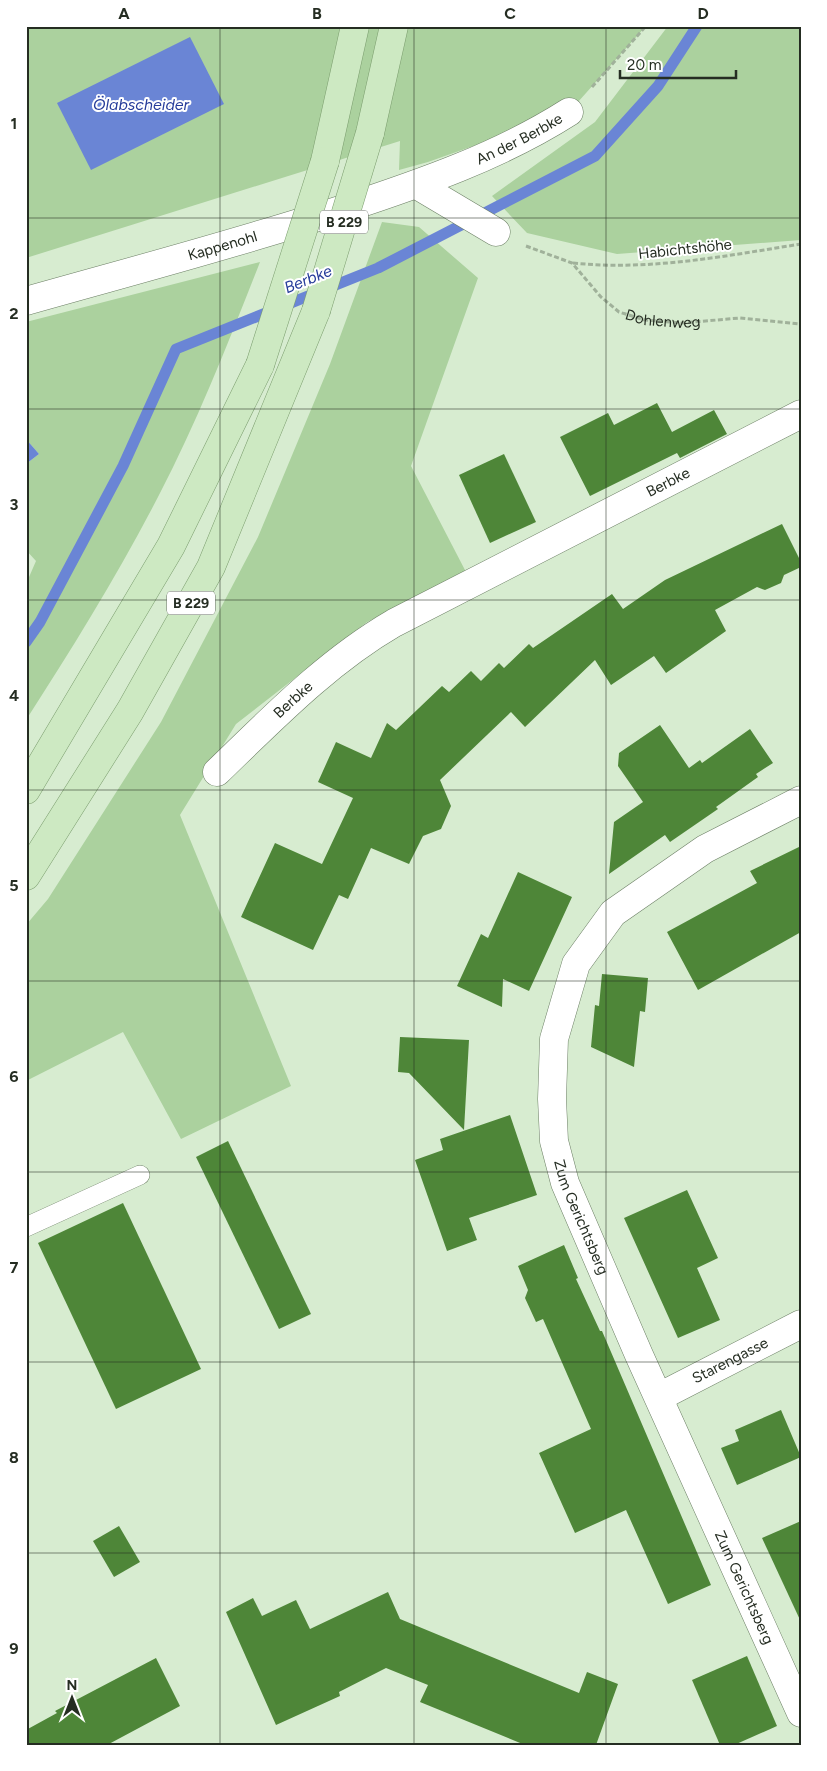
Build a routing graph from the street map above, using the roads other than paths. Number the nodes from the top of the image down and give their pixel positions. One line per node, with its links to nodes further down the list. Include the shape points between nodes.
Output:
1 (355, 26): 9 (main road, B 229, bridge, via 325,161 260,366 171,546)
2 (394, 26): 11 (main road, B 229, bridge, via 370,133 316,311 211,567 130,711)
3 (569, 112): 4 (street, An der Berbke, via 534,133)
4 (417, 185): 5 (street); 6 (street, Kappenohl, via 261,236)
5 (496, 232)
6 (26, 301)
7 (801, 414): 8 (street, Berbke, via 361,642 296,696)
8 (218, 772)
9 (26, 790)
10 (801, 800): 15 (street, Zum Gerichtsberg, via 705,849 613,913 576,964 554,1039 554,1141 565,1183)
11 (26, 876)
12 (140, 1175): 13 (lane)
13 (26, 1227)
14 (801, 1324): 15 (street, Starengasse)
15 (659, 1397): 16 (street, Zum Gerichtsberg)
16 (801, 1713)

